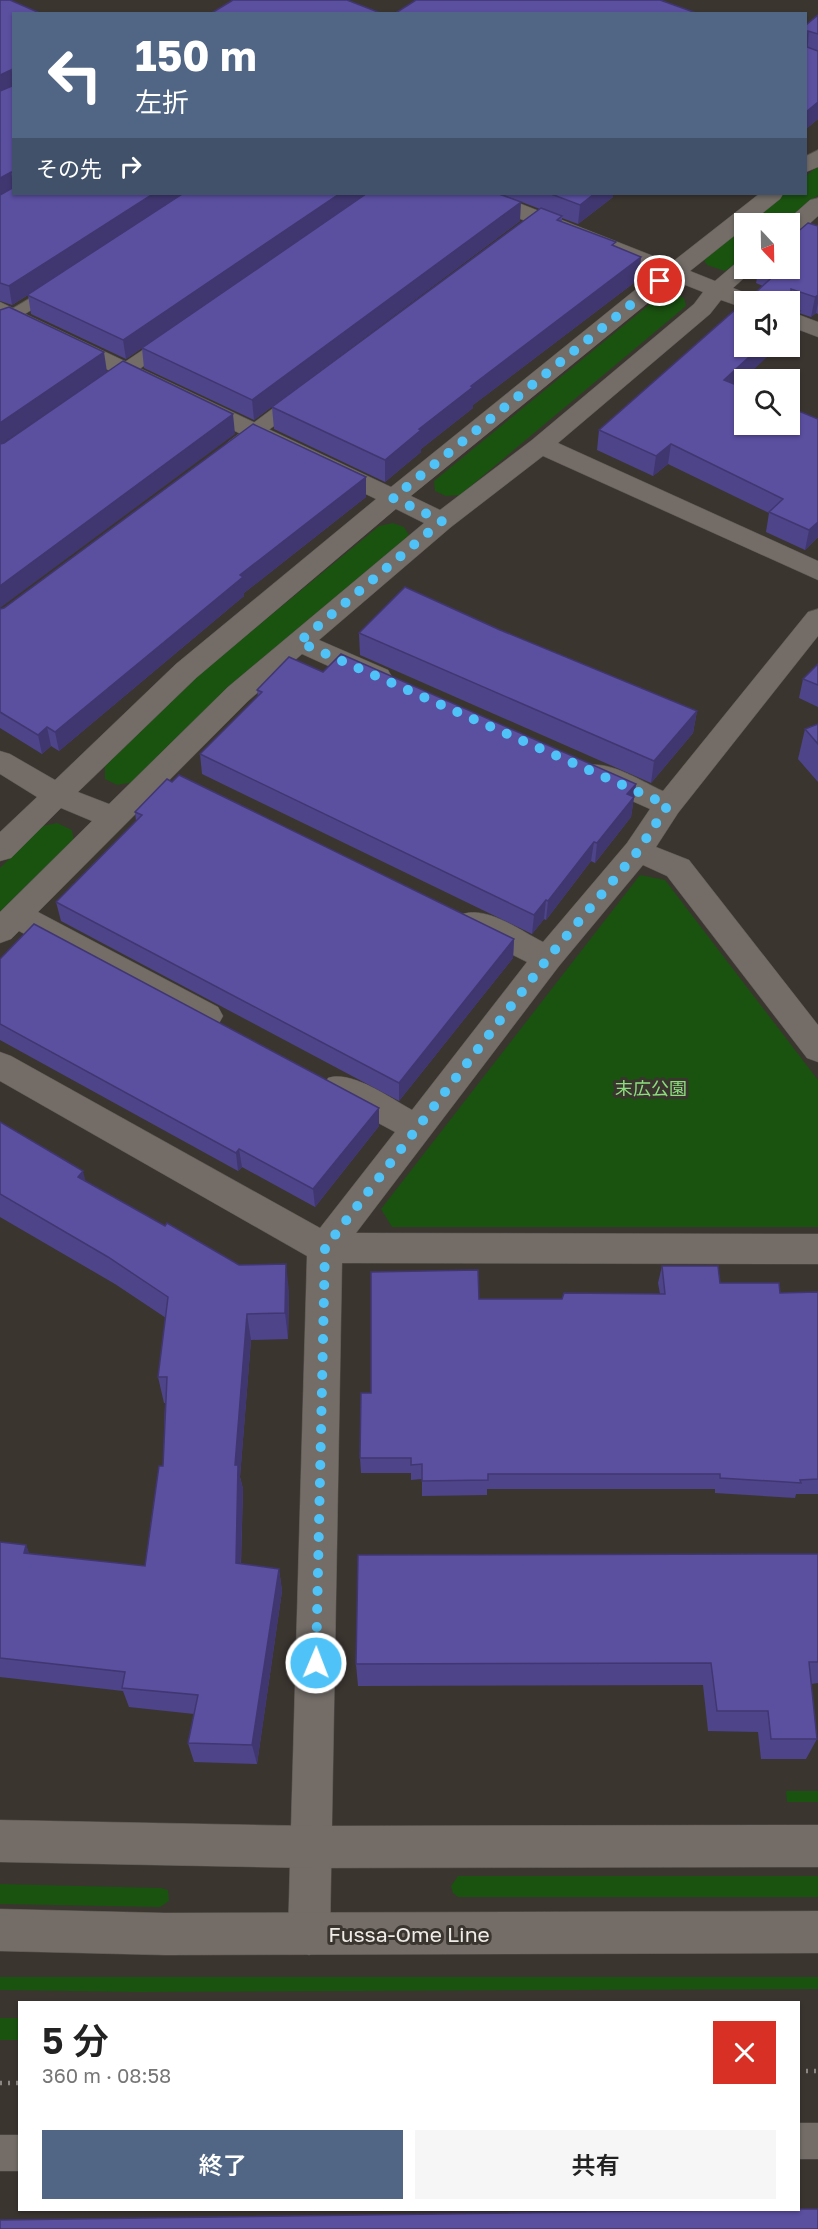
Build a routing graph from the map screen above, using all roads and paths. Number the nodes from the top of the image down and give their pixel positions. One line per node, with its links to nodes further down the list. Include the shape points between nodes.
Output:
1 (481, 195): 4 (street)
2 (771, 195): 7 (street)
3 (818, 205): 5 (street)
4 (540, 218): 6 (lane); 7 (street)
5 (800, 227)
6 (521, 232)
7 (674, 272): 10 (street); 22 (street)
8 (734, 276): 10 (street)
9 (72, 277): 12 (lane)
10 (717, 290): 11 (street); 20 (street, via 702,309)
11 (734, 297)
12 (4, 316): 16 (street)
13 (800, 323): 15 (street)
14 (185, 329): 16 (lane)
15 (818, 330)
16 (126, 370): 18 (lane); 19 (street)
17 (312, 389): 19 (lane)
18 (87, 397)
19 (255, 431): 21 (lane); 22 (street)
20 (541, 445): 23 (street); 24 (street)
21 (217, 459)
22 (393, 498): 23 (street); 30 (street, via 186,671)
23 (442, 521): 26 (street)
24 (818, 571)
25 (818, 618): 31 (street)
26 (299, 642): 27 (street); 32 (street, via 238,694 173,775)
27 (407, 690)
28 (0, 761): 30 (street)
29 (570, 762): 31 (street)
30 (57, 795): 32 (street); 33 (street)
31 (668, 805): 34 (street)
32 (114, 818): 36 (street)
33 (0, 850)
34 (638, 851): 37 (street); 39 (street, via 678,868)
35 (452, 911): 37 (street)
36 (8, 923): 38 (street)
37 (548, 958): 42 (street)
38 (228, 1027)
39 (818, 1049)
40 (0, 1065): 43 (street)
41 (312, 1072): 42 (street)
42 (418, 1129): 43 (street)
43 (325, 1248): 44 (street); 47 (street)
44 (818, 1249)
45 (0, 1841): 47 (street)
46 (818, 1846): 47 (street)
47 (312, 1847): 50 (street)
48 (0, 1930): 50 (street, Fussa-Ome Line)
49 (818, 1932): 50 (street, Fussa-Ome Line)
50 (309, 1934)
51 (800, 2071): 52 (path)
52 (818, 2071)
53 (0, 2083): 54 (path)
54 (18, 2083)
55 (818, 2140): 56 (lane)
56 (800, 2141)
57 (0, 2153): 58 (lane)
58 (18, 2153)

